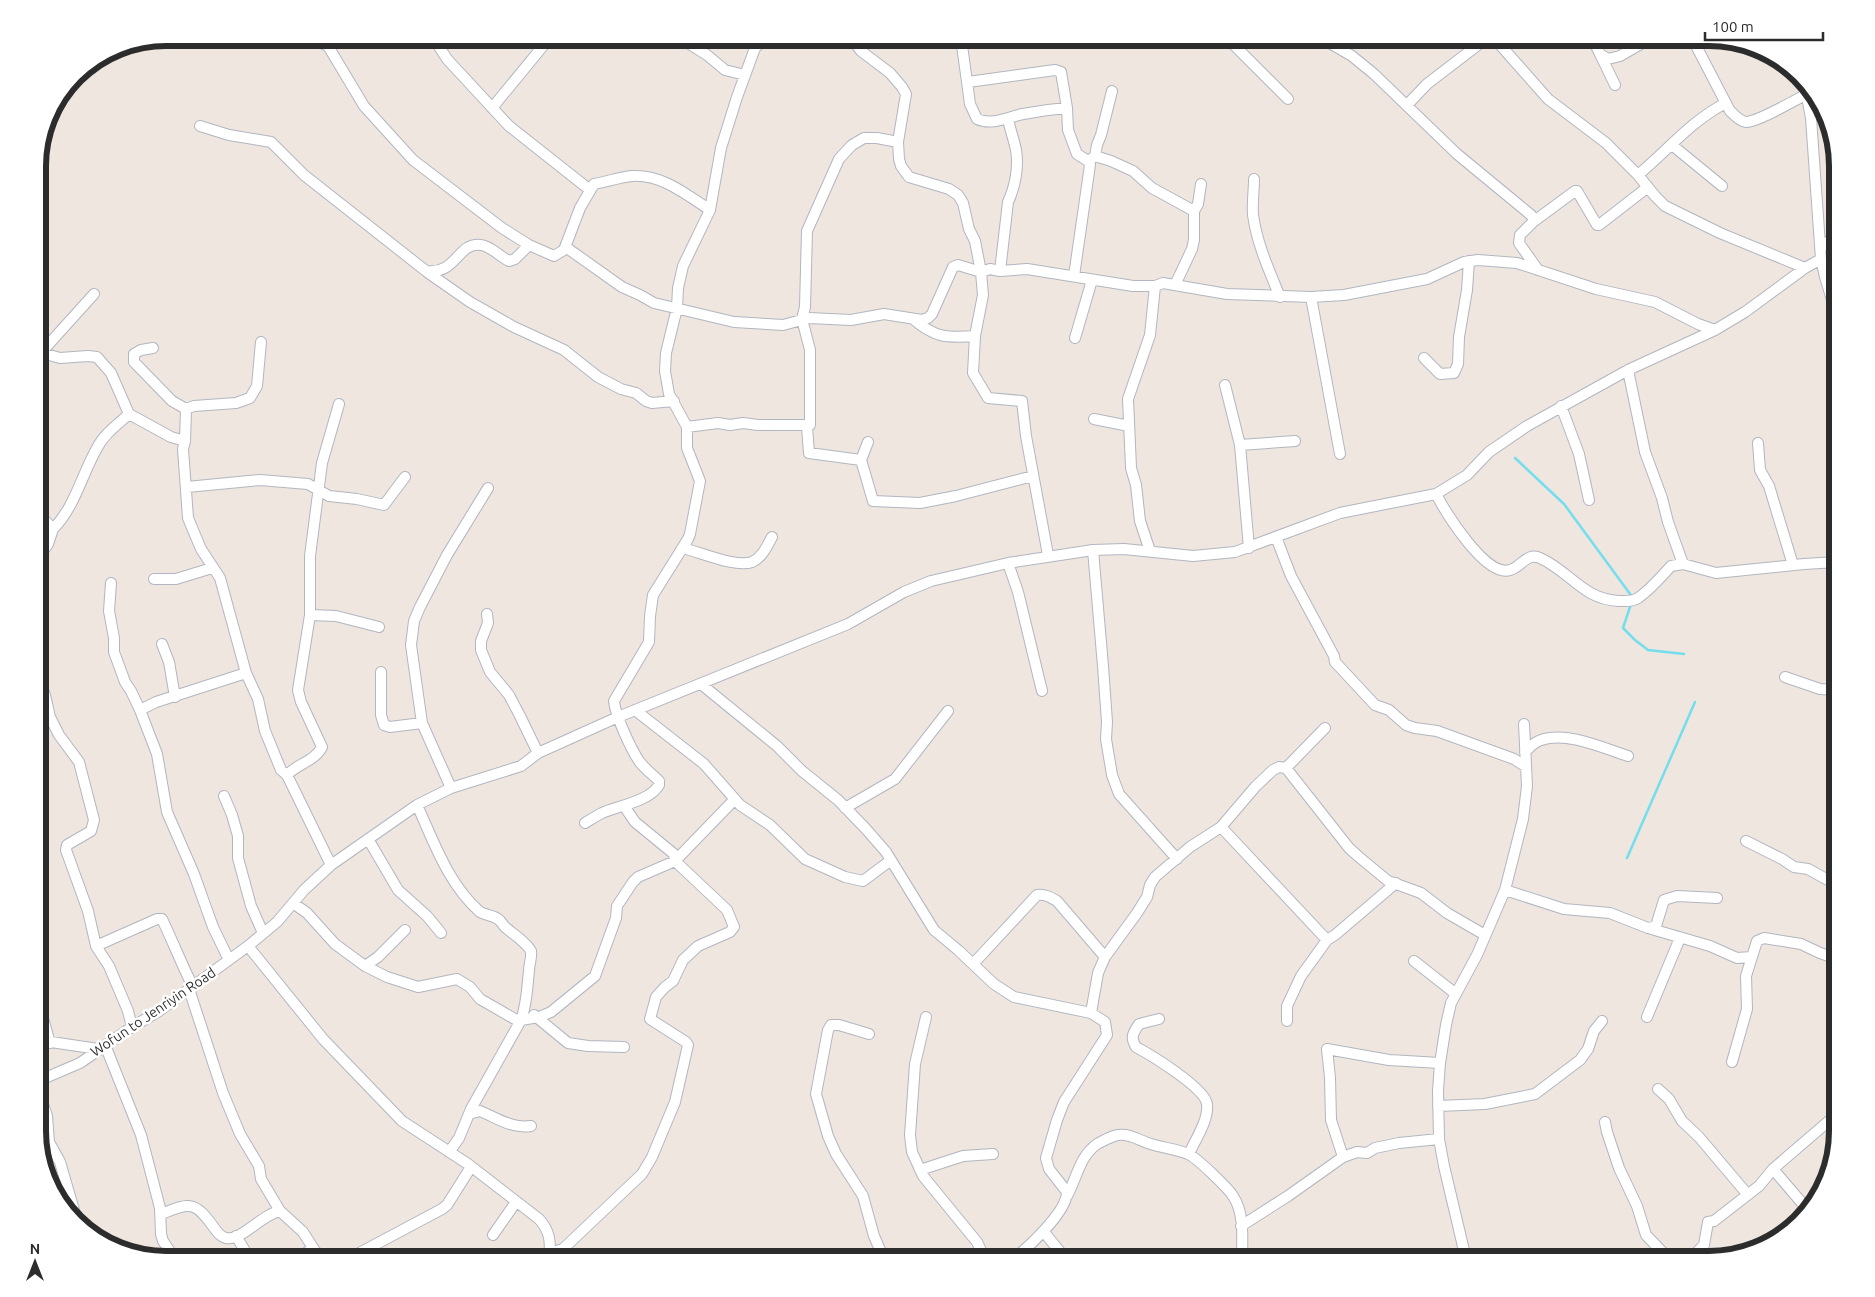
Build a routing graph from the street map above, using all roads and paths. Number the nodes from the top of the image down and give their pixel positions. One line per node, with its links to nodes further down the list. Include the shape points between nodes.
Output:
1 (328, 46): 42 (street, via 364,106 413,160)
2 (439, 46): 25 (street)
3 (543, 46): 25 (street)
4 (693, 46): 16 (street, via 725,70)
5 (757, 46): 16 (street)
6 (857, 46): 29 (street, via 890,73 906,94)
7 (962, 46): 17 (street)
8 (1334, 46): 24 (street, via 1352,56)
9 (1477, 46): 24 (street, via 1427,84)
10 (1501, 46): 32 (street, via 1548,99 1606,143)
11 (1596, 46): 15 (street)
12 (1637, 46): 15 (street, via 1608,59)
13 (1696, 46): 23 (street)
14 (1238, 48): 22 (street)
15 (1600, 54): 18 (street)
16 (746, 75): 38 (street, via 721,148)
17 (968, 82): 26 (street, via 1055,70 1061,72); 27 (street, via 970,104 977,119 989,122)
18 (1615, 85)
19 (1112, 91): 31 (street)
20 (1803, 92): 23 (street, via 1760,118 1747,122 1730,111)
21 (1807, 98): 44 (street)
22 (1288, 99)
23 (1726, 103): 30 (street, via 1711,110)
24 (1407, 106): 40 (street, via 1457,154 1530,215)
25 (492, 108): 37 (street, via 509,126)
26 (1067, 108): 27 (street); 31 (street, via 1068,130 1077,154)
27 (1008, 119): 49 (street, via 1017,152)
28 (200, 126): 48 (street, via 271,142 304,175)
29 (898, 142): 50 (street, via 899,160 909,177 949,189 958,196 976,241); 62 (street, via 864,138 839,159 807,231)
30 (1672, 145): 32 (street); 35 (street)
31 (1092, 158): 39 (street, via 1111,160 1133,171 1152,188); 51 (street)
32 (1638, 175): 36 (street)
33 (1254, 179): 59 (street, via 1255,225 1264,259)
34 (1201, 184): 39 (street)
35 (1722, 186)
36 (1648, 187): 40 (street, via 1599,225 1575,191); 46 (street, via 1674,211)
37 (590, 190): 38 (street, via 594,184 631,176 648,177 673,186); 43 (street)
38 (710, 210): 61 (street, via 683,266)
39 (1194, 211): 55 (street, via 1192,249)
40 (1533, 222): 47 (street, via 1520,235 1519,243)
41 (1829, 244): 44 (street)
42 (529, 245): 43 (street, via 554,256); 48 (street, via 509,261 485,246 474,246 442,271)
43 (564, 250): 61 (street, via 571,250 622,287 654,303)
44 (1821, 253): 46 (street); 52 (street)
45 (1469, 261): 47 (street, via 1506,261); 60 (street, via 1427,279); 71 (street, via 1457,368 1454,373 1440,374)
46 (1804, 268): 64 (street)
47 (1538, 270): 64 (street, via 1596,289 1655,302)
48 (426, 271): 74 (street, via 470,302 564,350 598,377 652,403)
49 (1000, 271): 50 (street, via 990,269); 51 (street, via 1026,269)
50 (981, 272): 63 (street, via 958,265 953,267 932,314 928,318); 65 (street, via 983,295)
51 (1074, 276): 54 (street)
52 (1824, 277): 53 (street); 57 (street)
53 (1829, 278)
54 (1092, 280): 56 (street); 66 (street)
55 (1175, 285): 56 (street, via 1162,283); 59 (street, via 1227,294)
56 (1156, 286): 80 (street, via 1150,335 1128,399)
57 (1829, 291)
58 (94, 294): 68 (street)
59 (1280, 297): 60 (street)
60 (1311, 298): 88 (street)
61 (677, 308): 62 (street, via 734,322 784,325); 74 (street, via 665,371 669,394)
62 (802, 319): 63 (street, via 851,320 884,314); 82 (street, via 810,350 811,420)
63 (913, 319): 65 (street, via 925,330 950,338)
64 (1715, 330): 72 (street)
65 (975, 336): 90 (street, via 973,373 988,398 1022,400)
66 (1075, 338)
67 (261, 342): 77 (street, via 257,386 250,398)
68 (47, 347)
69 (153, 348): 77 (street, via 134,354 134,362 172,401)
70 (47, 356): 78 (street, via 97,357 111,373)
71 (1424, 358)
72 (1628, 370): 76 (street); 109 (street, via 1645,452)
73 (1225, 385): 87 (street)
74 (674, 401): 81 (street)
75 (339, 404): 94 (street, via 322,463)
76 (1561, 406): 95 (street, via 1489,452 1467,474); 96 (street, via 1579,454)
77 (186, 410): 83 (street)
78 (129, 414): 83 (street); 98 (street, via 97,447 70,505)
79 (1094, 419): 80 (street)
80 (1129, 426): 105 (street, via 1131,468 1140,520)
81 (687, 427): 82 (street, via 718,423); 102 (street, via 687,448 700,481 690,534)
82 (807, 427): 89 (street, via 809,452)
83 (185, 441): 92 (street)
84 (1295, 441): 87 (street)
85 (868, 442): 89 (street)
86 (1758, 443): 110 (street, via 1760,470 1769,486)
87 (1240, 445): 103 (street)
88 (1340, 454)
89 (861, 460): 90 (street, via 873,501 920,503)
90 (1033, 476): 106 (street)
91 (405, 477): 94 (street, via 384,505 329,496)
92 (187, 487): 94 (street, via 260,480 308,484); 111 (street, via 188,518)
93 (488, 488): 130 (street, via 447,555 414,621 411,645)
94 (318, 491): 115 (street, via 310,556)
95 (1436, 494): 99 (street, Wofun to Jenriyin Road, via 1340,513); 109 (street, via 1481,557 1501,571 1534,556 1591,594 1607,600 1630,601 1638,598 1671,566)
96 (1589, 500)
97 (47, 523): 98 (street)
98 (53, 529): 101 (street)
99 (1276, 537): 103 (street, Wofun to Jenriyin Road); 136 (street, via 1291,576 1335,662 1375,705 1389,710 1414,728 1437,731)
100 (772, 538): 102 (street, via 765,552 752,562 729,562)
101 (47, 545)
102 (682, 548): 129 (street, via 652,599 650,642 615,697)
103 (1250, 548): 105 (street, Wofun to Jenriyin Road, via 1193,556)
104 (1093, 550): 105 (street, Wofun to Jenriyin Road); 106 (street, Wofun to Jenriyin Road); 149 (street, via 1106,739 1112,775 1119,794)
105 (1150, 551)
106 (1048, 555): 107 (street, Wofun to Jenriyin Road)
107 (1008, 563): 121 (street, Wofun to Jenriyin Road, via 931,581 904,592 848,624); 123 (street)
108 (1829, 563): 110 (street)
109 (1683, 564): 110 (street, via 1716,573)
110 (1793, 565)
111 (212, 568): 112 (street, via 176,579); 119 (street, via 220,578)
112 (154, 579)
113 (111, 583): 126 (street, via 109,611 114,652)
114 (487, 614): 134 (street, via 481,650 490,672 512,702)
115 (310, 615): 116 (street, via 336,616); 138 (street, via 298,690 322,747 320,752)
116 (379, 627)
117 (162, 644): 124 (street)
118 (380, 672): 130 (street, via 384,725)
119 (246, 673): 124 (street); 138 (street, via 281,770)
120 (1785, 677): 122 (street)
121 (701, 684): 127 (street, Wofun to Jenriyin Road); 144 (street, via 777,746)
122 (1829, 690)
123 (1042, 691)
124 (175, 698): 126 (street)
125 (47, 703): 165 (street, via 59,735 79,762 94,820 92,831 67,844 66,850 88,911)
126 (140, 710): 170 (street, via 157,754 167,812)
127 (635, 710): 129 (street, Wofun to Jenriyin Road); 141 (street, via 704,764)
128 (948, 711): 144 (street, via 895,779)
129 (618, 716): 134 (street, Wofun to Jenriyin Road); 143 (street, via 640,762 659,781 650,794)
130 (422, 723): 139 (street)
131 (1524, 724): 133 (street)
132 (1325, 728): 137 (street)
133 (1525, 752): 135 (street, via 1542,740 1572,739); 136 (street)
134 (538, 753): 139 (street, Wofun to Jenriyin Road, via 521,766)
135 (1628, 756)
136 (1526, 766): 155 (street, via 1525,805)
137 (1286, 768): 146 (street, via 1273,770); 154 (street, via 1349,848 1388,881)
138 (287, 775): 152 (street)
139 (451, 788): 142 (street, Wofun to Jenriyin Road)
140 (224, 796): 160 (street, via 238,836 238,858 251,906)
141 (735, 799): 150 (street, via 770,825 804,859 839,875 864,881); 151 (street)
142 (417, 805): 147 (street, Wofun to Jenriyin Road); 176 (street, via 434,846 467,898 482,913 500,920 532,951)
143 (624, 806): 145 (street); 151 (street, via 635,822 674,854)
144 (845, 808): 150 (street, via 882,846)
145 (585, 823)
146 (1221, 827): 149 (street); 164 (street)
147 (368, 839): 152 (street, Wofun to Jenriyin Road); 161 (street, via 398,890)
148 (1746, 841): 153 (street, via 1794,867 1808,869)
149 (1177, 859): 167 (street, via 1155,877 1137,913)
150 (891, 860): 172 (street, via 934,930)
151 (675, 861): 179 (street, via 636,879 617,906 616,918 595,976 551,1012); 226 (street, via 727,910 734,927 730,932 698,946 683,960 673,981 660,992 653,1005 650,1019 686,1042 688,1047 675,1102 648,1163 638,1178)
152 (330, 865): 157 (street, Wofun to Jenriyin Road)
153 (1829, 880)
154 (1396, 883): 162 (street, via 1420,894); 164 (street)
155 (1505, 890): 158 (street, via 1564,909 1610,912); 162 (street)
156 (1717, 898): 158 (street, via 1677,896 1664,900 1656,926)
157 (293, 903): 160 (street, Wofun to Jenriyin Road); 173 (street, via 307,913 335,944)
158 (1648, 928): 163 (street)
159 (405, 930): 173 (street)
160 (263, 933): 166 (street, Wofun to Jenriyin Road)
161 (441, 933)
162 (1485, 935): 175 (street)
163 (1680, 938): 169 (street, via 1737,958); 180 (street)
164 (1327, 940): 183 (street, via 1301,976 1287,1006)
165 (96, 946): 174 (street, via 162,919); 185 (street, via 109,966)
166 (248, 946): 170 (street, Wofun to Jenriyin Road); 203 (street, via 323,1038 383,1103 402,1121)
167 (1105, 956): 172 (street, via 1057,901 1039,894); 177 (street, via 1098,973)
168 (1829, 956): 169 (street, via 1801,944 1764,938 1757,941)
169 (1752, 957): 192 (street, via 1745,984 1747,1009)
170 (229, 960): 174 (street, Wofun to Jenriyin Road)
171 (1414, 962): 175 (street)
172 (973, 964): 177 (street, via 1014,997)
173 (365, 966): 182 (street, via 418,987 457,979 480,998)
174 (191, 988): 185 (street, Wofun to Jenriyin Road, via 160,1012); 215 (street, via 222,1093 259,1166 261,1179)
175 (1456, 994): 193 (street, via 1446,1025)
176 (525, 1009): 179 (street); 182 (street)
177 (1092, 1013): 211 (street, via 1105,1022 1107,1035 1064,1102 1046,1158 1049,1169 1065,1188)
178 (926, 1016): 209 (street, via 915,1064 910,1136 912,1152)
179 (539, 1017): 182 (street); 191 (street, via 568,1043)
180 (1647, 1017)
181 (1159, 1019): 205 (street, via 1139,1024 1132,1040 1136,1047 1188,1081 1205,1097 1207,1114)
182 (520, 1021): 197 (street)
183 (1286, 1021)
184 (1602, 1022): 196 (street, via 1580,1060 1535,1094 1485,1104)
185 (132, 1027): 190 (street, Wofun to Jenriyin Road)
186 (47, 1032): 189 (street)
187 (869, 1034): 227 (street, via 831,1025 816,1094 836,1154 863,1196)
188 (47, 1042): 189 (street)
189 (50, 1043): 190 (street)
190 (102, 1047): 194 (street, Wofun to Jenriyin Road, via 80,1063); 216 (street, via 141,1134)
191 (624, 1047)
192 (1732, 1062)
193 (1440, 1063): 196 (street); 206 (street, via 1389,1060 1327,1049 1330,1120)
194 (47, 1076)
195 (1658, 1089): 210 (street)
196 (1438, 1106): 202 (street)
197 (469, 1114): 201 (street, via 480,1112 514,1125); 203 (street)
198 (47, 1116): 214 (street, via 49,1142 60,1162)
199 (1605, 1122): 233 (street, via 1619,1168 1646,1234)
200 (1829, 1122): 208 (street)
201 (531, 1126)
202 (1439, 1138): 206 (street, via 1399,1143); 232 (street)
203 (449, 1152): 207 (street)
204 (993, 1154): 209 (street, via 963,1156)
205 (1189, 1154): 211 (street, via 1127,1135 1112,1136 1097,1144 1084,1157); 217 (street, via 1233,1196)
206 (1342, 1157): 217 (street)
207 (471, 1166): 212 (street); 224 (street, via 442,1209)
208 (1774, 1169): 210 (street); 213 (street)
209 (920, 1170): 228 (street)
210 (1748, 1195): 234 (street, via 1714,1221 1708,1222 1704,1245)
211 (1067, 1196): 218 (street)
212 (516, 1202): 219 (street); 225 (street, via 544,1225 550,1240)
213 (1803, 1205)
214 (73, 1206)
215 (280, 1211): 220 (street, via 271,1212); 223 (street, via 304,1232)
216 (161, 1214): 220 (street, via 184,1205 192,1206 224,1238); 221 (street, via 163,1241)
217 (1241, 1226): 231 (street)
218 (1044, 1232): 229 (street); 230 (street)
219 (493, 1235)
220 (236, 1236): 222 (street)
221 (169, 1251)
222 (245, 1251)
223 (316, 1251)
224 (365, 1251)
225 (549, 1251)
226 (559, 1251)
227 (880, 1251)
228 (981, 1251)
229 (1024, 1251)
230 (1059, 1251)
231 (1242, 1251)
232 (1464, 1251)
233 (1661, 1251)
234 (1698, 1251)

